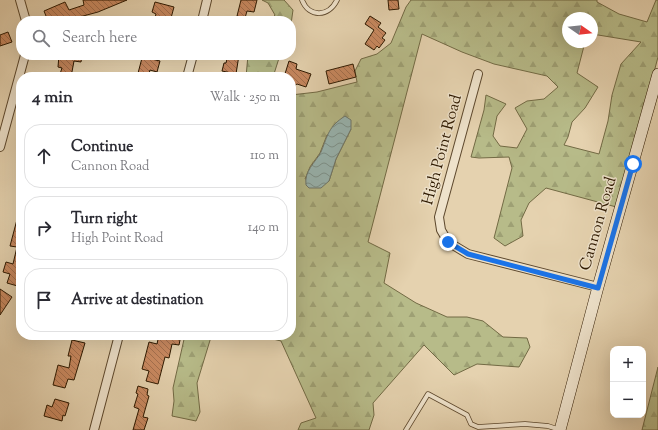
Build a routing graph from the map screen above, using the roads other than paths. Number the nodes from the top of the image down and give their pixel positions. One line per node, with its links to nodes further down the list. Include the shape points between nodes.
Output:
1 (20, 0): 5 (street)
2 (207, 0): 6 (street)
3 (302, 0): 4 (lane, via 309,10 320,13 331,10)
4 (337, 0)
5 (25, 16)
6 (203, 16)
7 (24, 60): 9 (street)
8 (192, 60): 10 (street)
9 (20, 72)
10 (188, 72)
11 (478, 74): 15 (street, High Point Road, via 439,218 441,230 448,242 468,254)
12 (658, 74): 15 (main road, Cannon Road)
13 (16, 88): 14 (street)
14 (0, 147)
15 (598, 288): 19 (main road, Cannon Road)
16 (118, 340): 17 (street)
17 (94, 430)
18 (406, 430): 19 (lane, via 428,394 467,415 471,424 478,426 526,424)
19 (560, 430)

